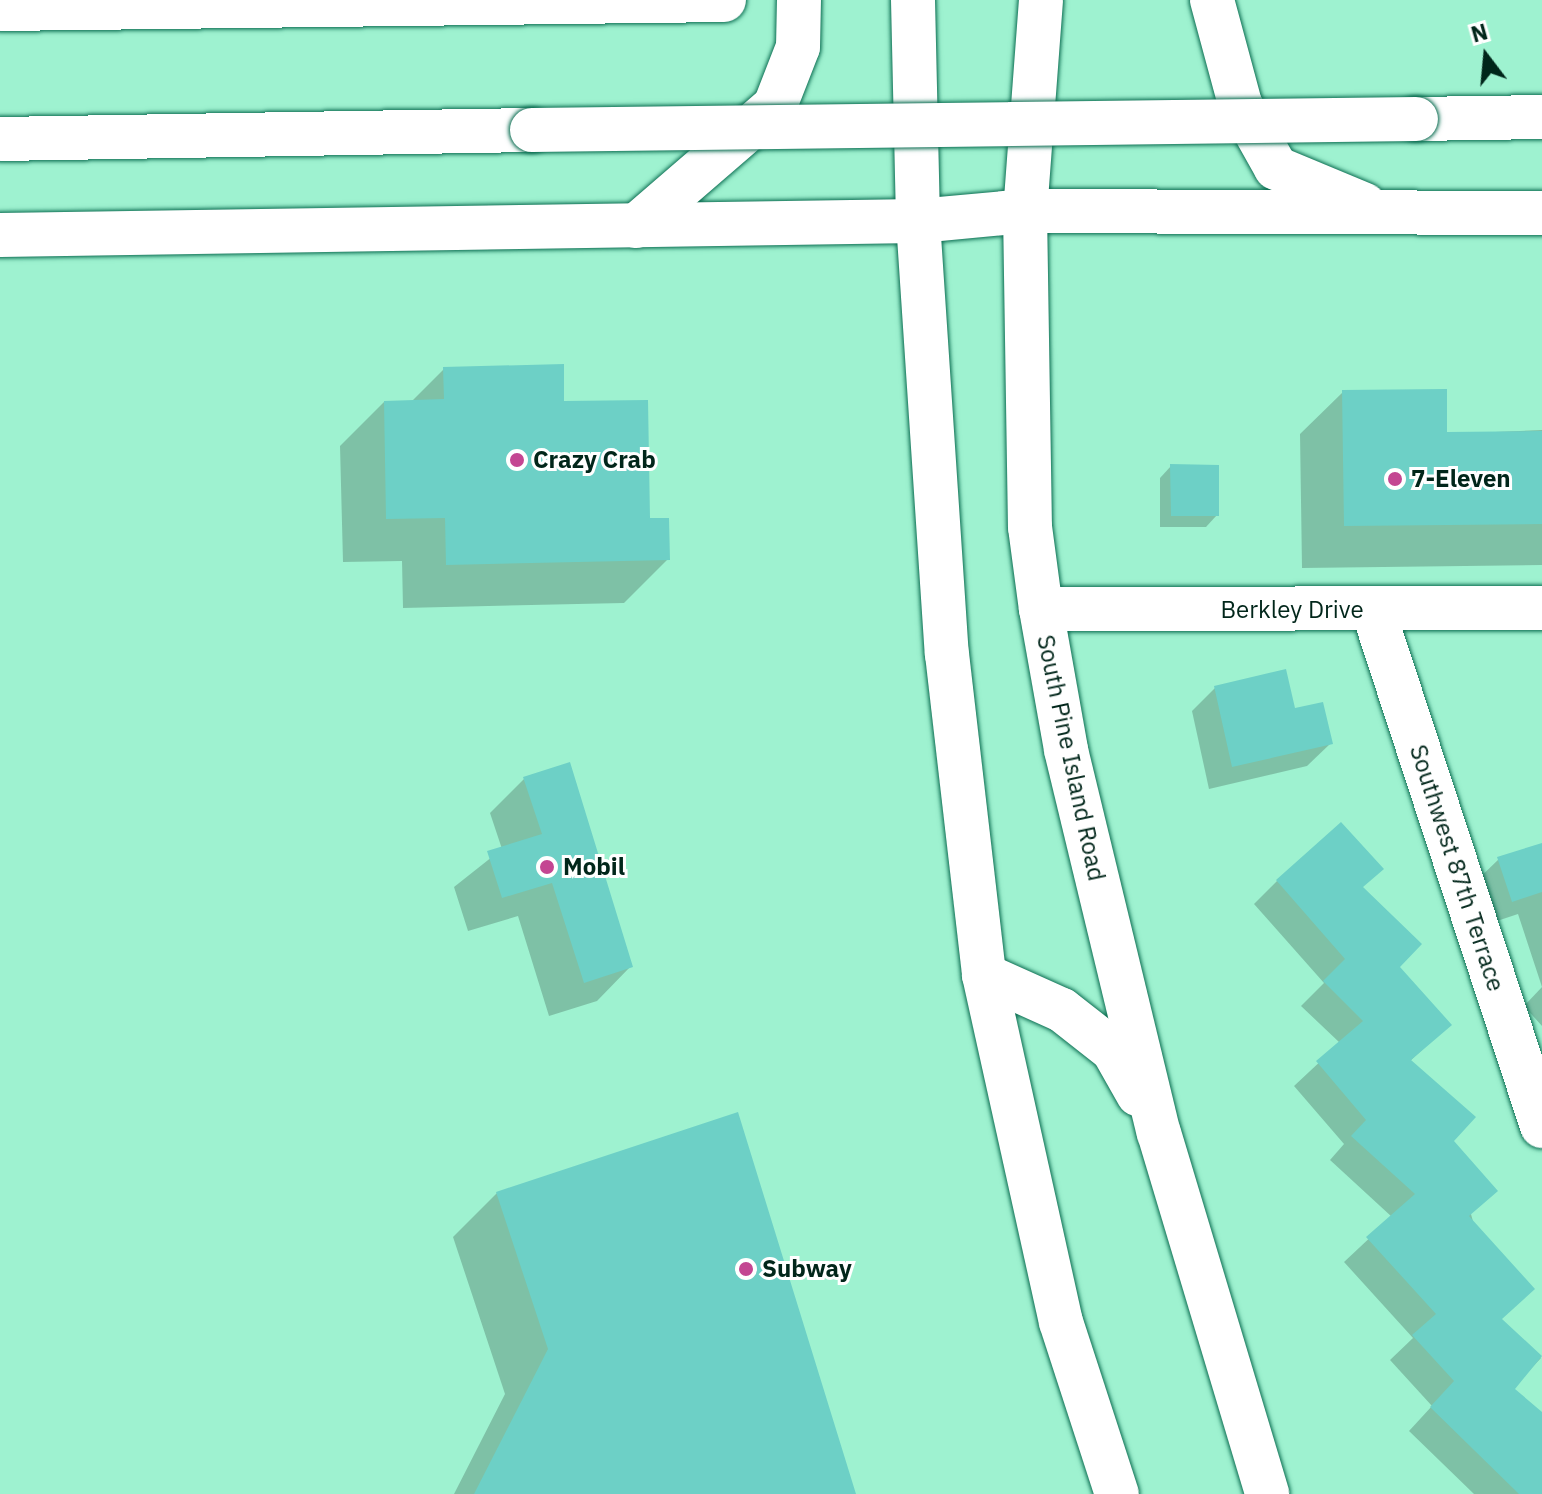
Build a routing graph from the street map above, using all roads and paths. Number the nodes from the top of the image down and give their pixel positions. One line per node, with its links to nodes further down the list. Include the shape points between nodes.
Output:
1 (724, 0): 6 (main road)
2 (799, 0): 13 (main road, via 798,47 775,106)
3 (913, 0): 12 (main road)
4 (1041, 0): 9 (main road, South Pine Island Road)
5 (1212, 0): 11 (main road, via 1240,104 1276,168)
6 (0, 9)
7 (1542, 117): 8 (main road, bridge)
8 (0, 139)
9 (1025, 211): 11 (main road); 12 (main road); 16 (main road, South Pine Island Road, via 1030,527)
10 (1542, 213): 11 (main road)
11 (1386, 214)
12 (918, 221): 13 (main road); 18 (main road, via 947,654)
13 (636, 226): 14 (main road)
14 (0, 235)
15 (1542, 608): 17 (main road, Berkley Drive)
16 (1041, 609): 17 (main road, Berkley Drive); 20 (main road, South Pine Island Road, via 1066,750)
17 (1373, 610): 19 (main road, Southwest 87th Terrace)
18 (984, 975): 20 (main road, via 1062,1010 1113,1050); 21 (main road, via 1061,1322)
19 (1542, 1126)
20 (1159, 1133): 22 (main road, South Pine Island Road)
21 (1117, 1494)
22 (1267, 1494)

